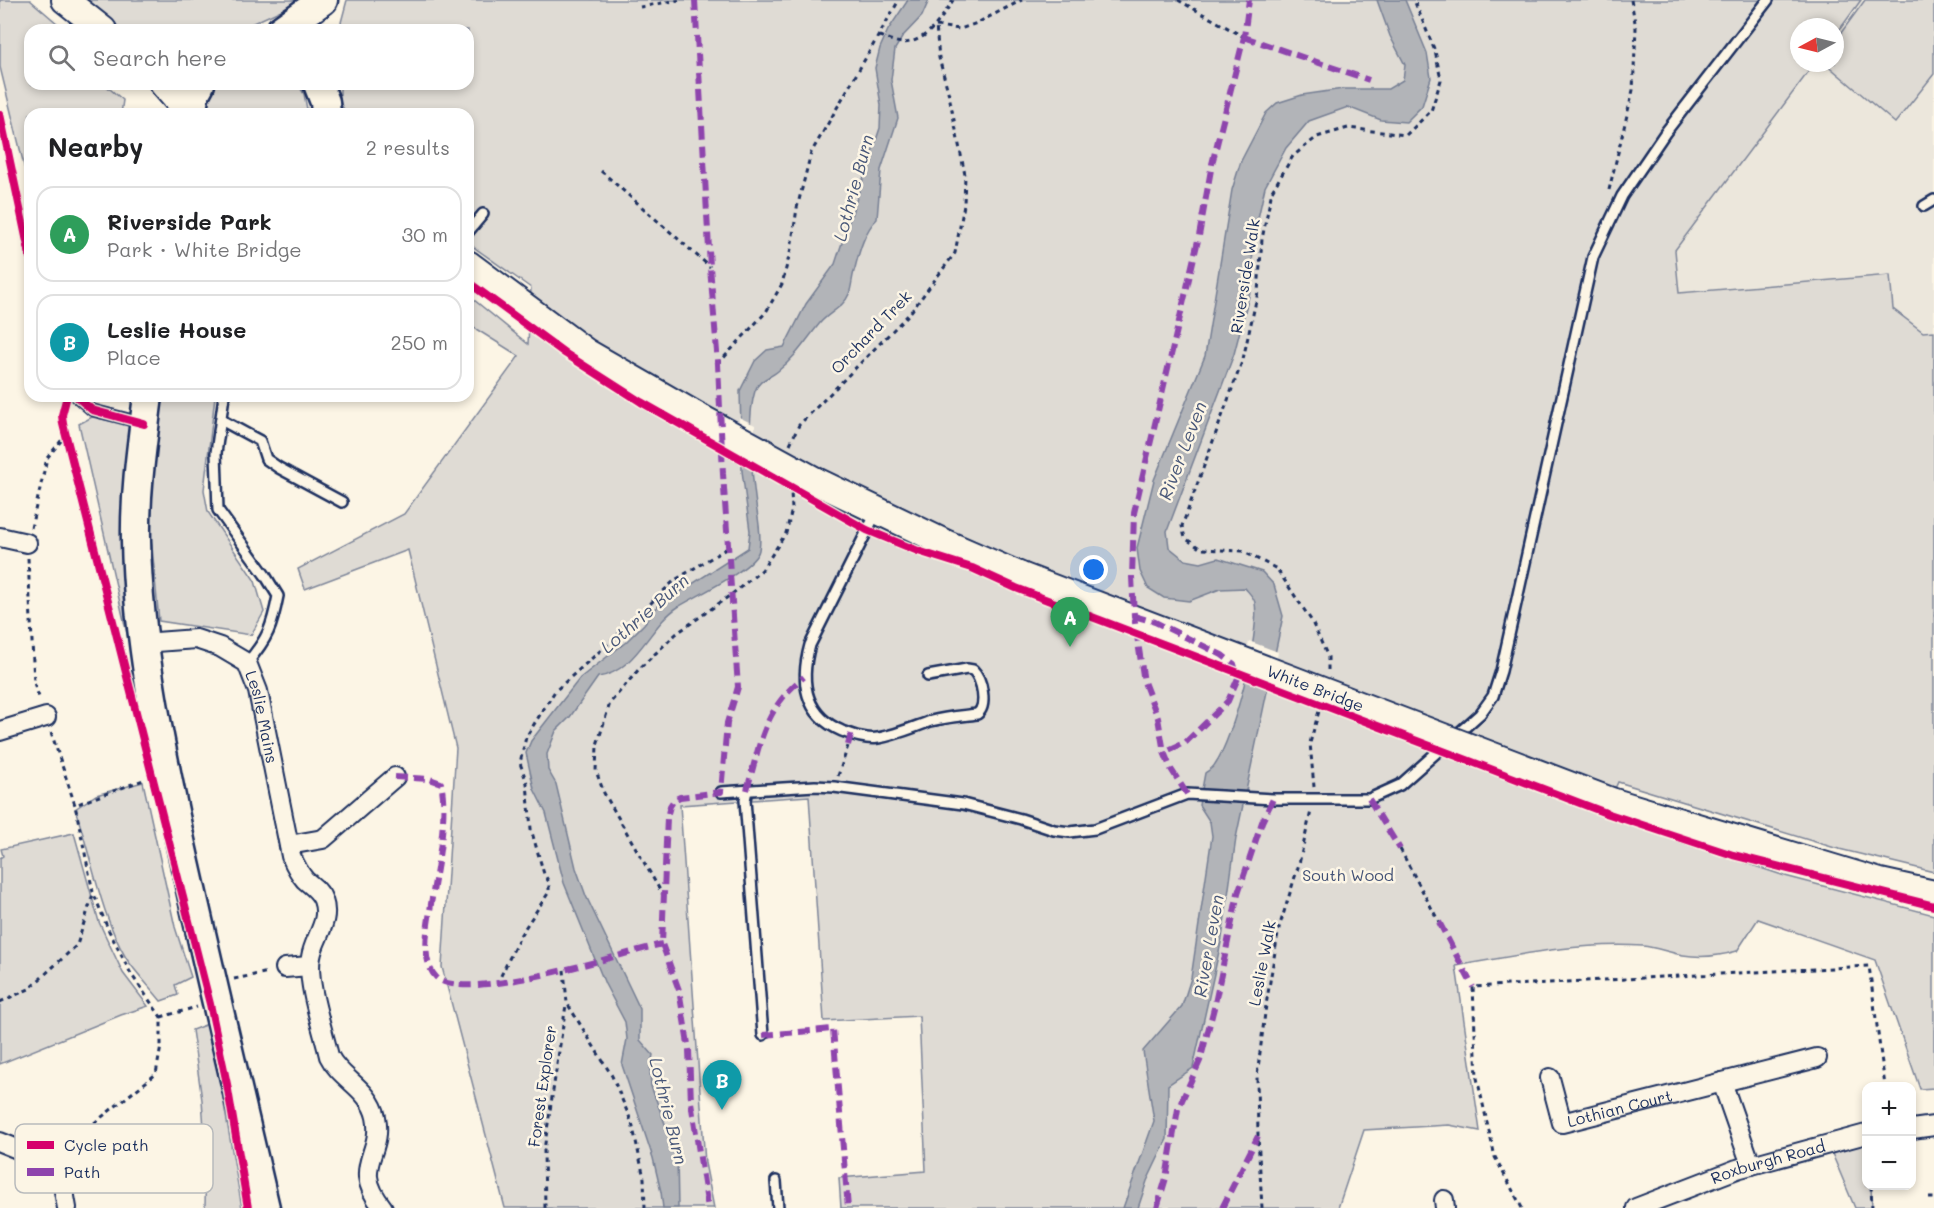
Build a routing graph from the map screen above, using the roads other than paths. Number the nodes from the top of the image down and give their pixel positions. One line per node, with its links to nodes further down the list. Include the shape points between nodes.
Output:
1 (65, 0): 4 (main road)
2 (325, 0): 5 (main road); 6 (main road)
3 (1768, 0): 33 (lane, via 1665,133 1622,196 1593,257 1493,696 1480,714 1400,785 1369,799 1187,794 1095,829 1070,832 963,804 834,787)
4 (95, 24)
5 (290, 24)
6 (315, 24)
7 (169, 90): 10 (main road)
8 (197, 90): 11 (main road)
9 (320, 90): 12 (main road)
10 (185, 108)
11 (192, 108)
12 (326, 108)
13 (1934, 200): 14 (lane)
14 (1924, 206)
15 (483, 214): 16 (lane)
16 (474, 225)
17 (474, 268): 24 (main road, White Bridge, bridge, via 586,352 699,417 797,485)
18 (83, 402): 22 (lane, via 92,410)
19 (147, 402): 22 (main road)
20 (223, 402): 21 (lane)
21 (221, 420): 23 (lane, via 260,441 266,459 279,468); 28 (lane, via 216,453 218,510 278,596 273,623 263,644)
22 (144, 424): 27 (main road, via 136,541)
23 (342, 502)
24 (877, 511): 29 (lane, via 810,645 804,677 806,690 819,717 831,726 867,738 977,714 982,709 979,678 973,670); 36 (main road, White Bridge, bridge, via 1021,576 1611,801 1880,882)
25 (0, 537): 26 (street)
26 (27, 543)
27 (143, 643): 28 (street, Leslie Mains, via 196,639); 53 (main road, via 208,1004)
28 (247, 663): 35 (street, Leslie Mains, via 258,691)
29 (928, 676)
30 (46, 717): 31 (street)
31 (0, 731)
32 (395, 777): 35 (street, via 323,839)
33 (747, 790): 34 (lane); 39 (lane)
34 (721, 792)
35 (289, 845): 37 (street, Leslie Mains, via 295,866 317,890 325,910)
36 (1934, 894)
37 (309, 966): 38 (street); 54 (street, Leslie Mains, via 328,1056 372,1106 377,1128 368,1166 369,1188)
38 (285, 968)
39 (764, 1035)
40 (1817, 1058): 42 (street, Lothian Court)
41 (1550, 1078): 42 (street, Lothian Court, via 1562,1123)
42 (1722, 1082): 48 (street)
43 (1934, 1126): 44 (street)
44 (1916, 1128)
45 (1862, 1135): 48 (street, Roxburgh Road)
46 (0, 1142): 47 (street)
47 (15, 1148)
48 (1751, 1165): 51 (street, Roxburgh Road)
49 (776, 1181): 55 (lane)
50 (64, 1193): 52 (street)
51 (1643, 1207)
52 (67, 1208)
53 (265, 1208)
54 (383, 1208)
55 (778, 1208)

